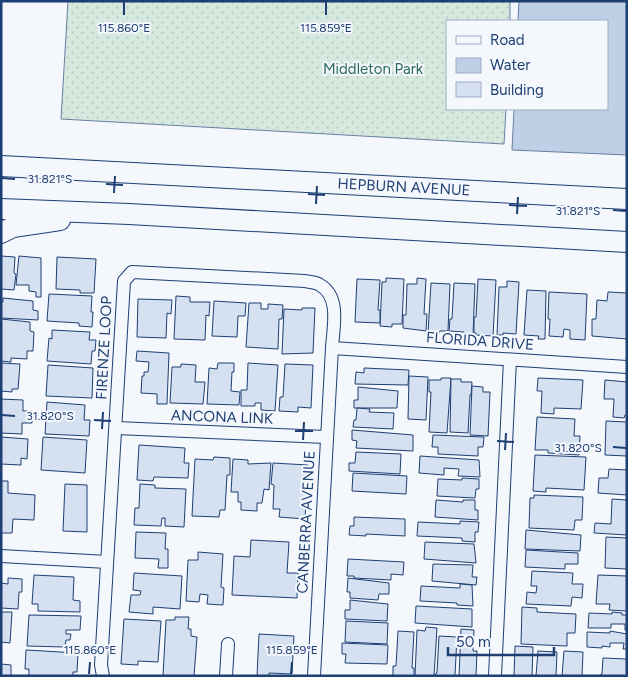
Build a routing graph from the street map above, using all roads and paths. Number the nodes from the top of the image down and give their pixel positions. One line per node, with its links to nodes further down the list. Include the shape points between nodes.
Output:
1 (1, 166): 2 (main road, HEPBURN AVENUE)
2 (627, 199)
3 (1, 209): 4 (main road)
4 (129, 214): 5 (main road, via 57,220 13,227); 6 (main road)
5 (1, 233)
6 (627, 242)
7 (320, 284): 8 (street, CANBERRA AVENUE, via 330,293 334,303); 11 (street, FIRENZE LOOP, via 132,272 124,281)
8 (332, 348): 9 (street, FLORIDA DRIVE); 12 (street, CANBERRA AVENUE)
9 (510, 360): 10 (street, FLORIDA DRIVE); 19 (street)
10 (627, 367)
11 (116, 428): 12 (street, ANCONA LINK); 14 (street, FIRENZE LOOP)
12 (326, 437): 18 (street, CANBERRA AVENUE)
13 (1, 556): 14 (street)
14 (107, 562): 16 (street, FIRENZE LOOP)
15 (228, 644): 17 (street)
16 (103, 676)
17 (226, 676)
18 (314, 676)
19 (495, 676)

